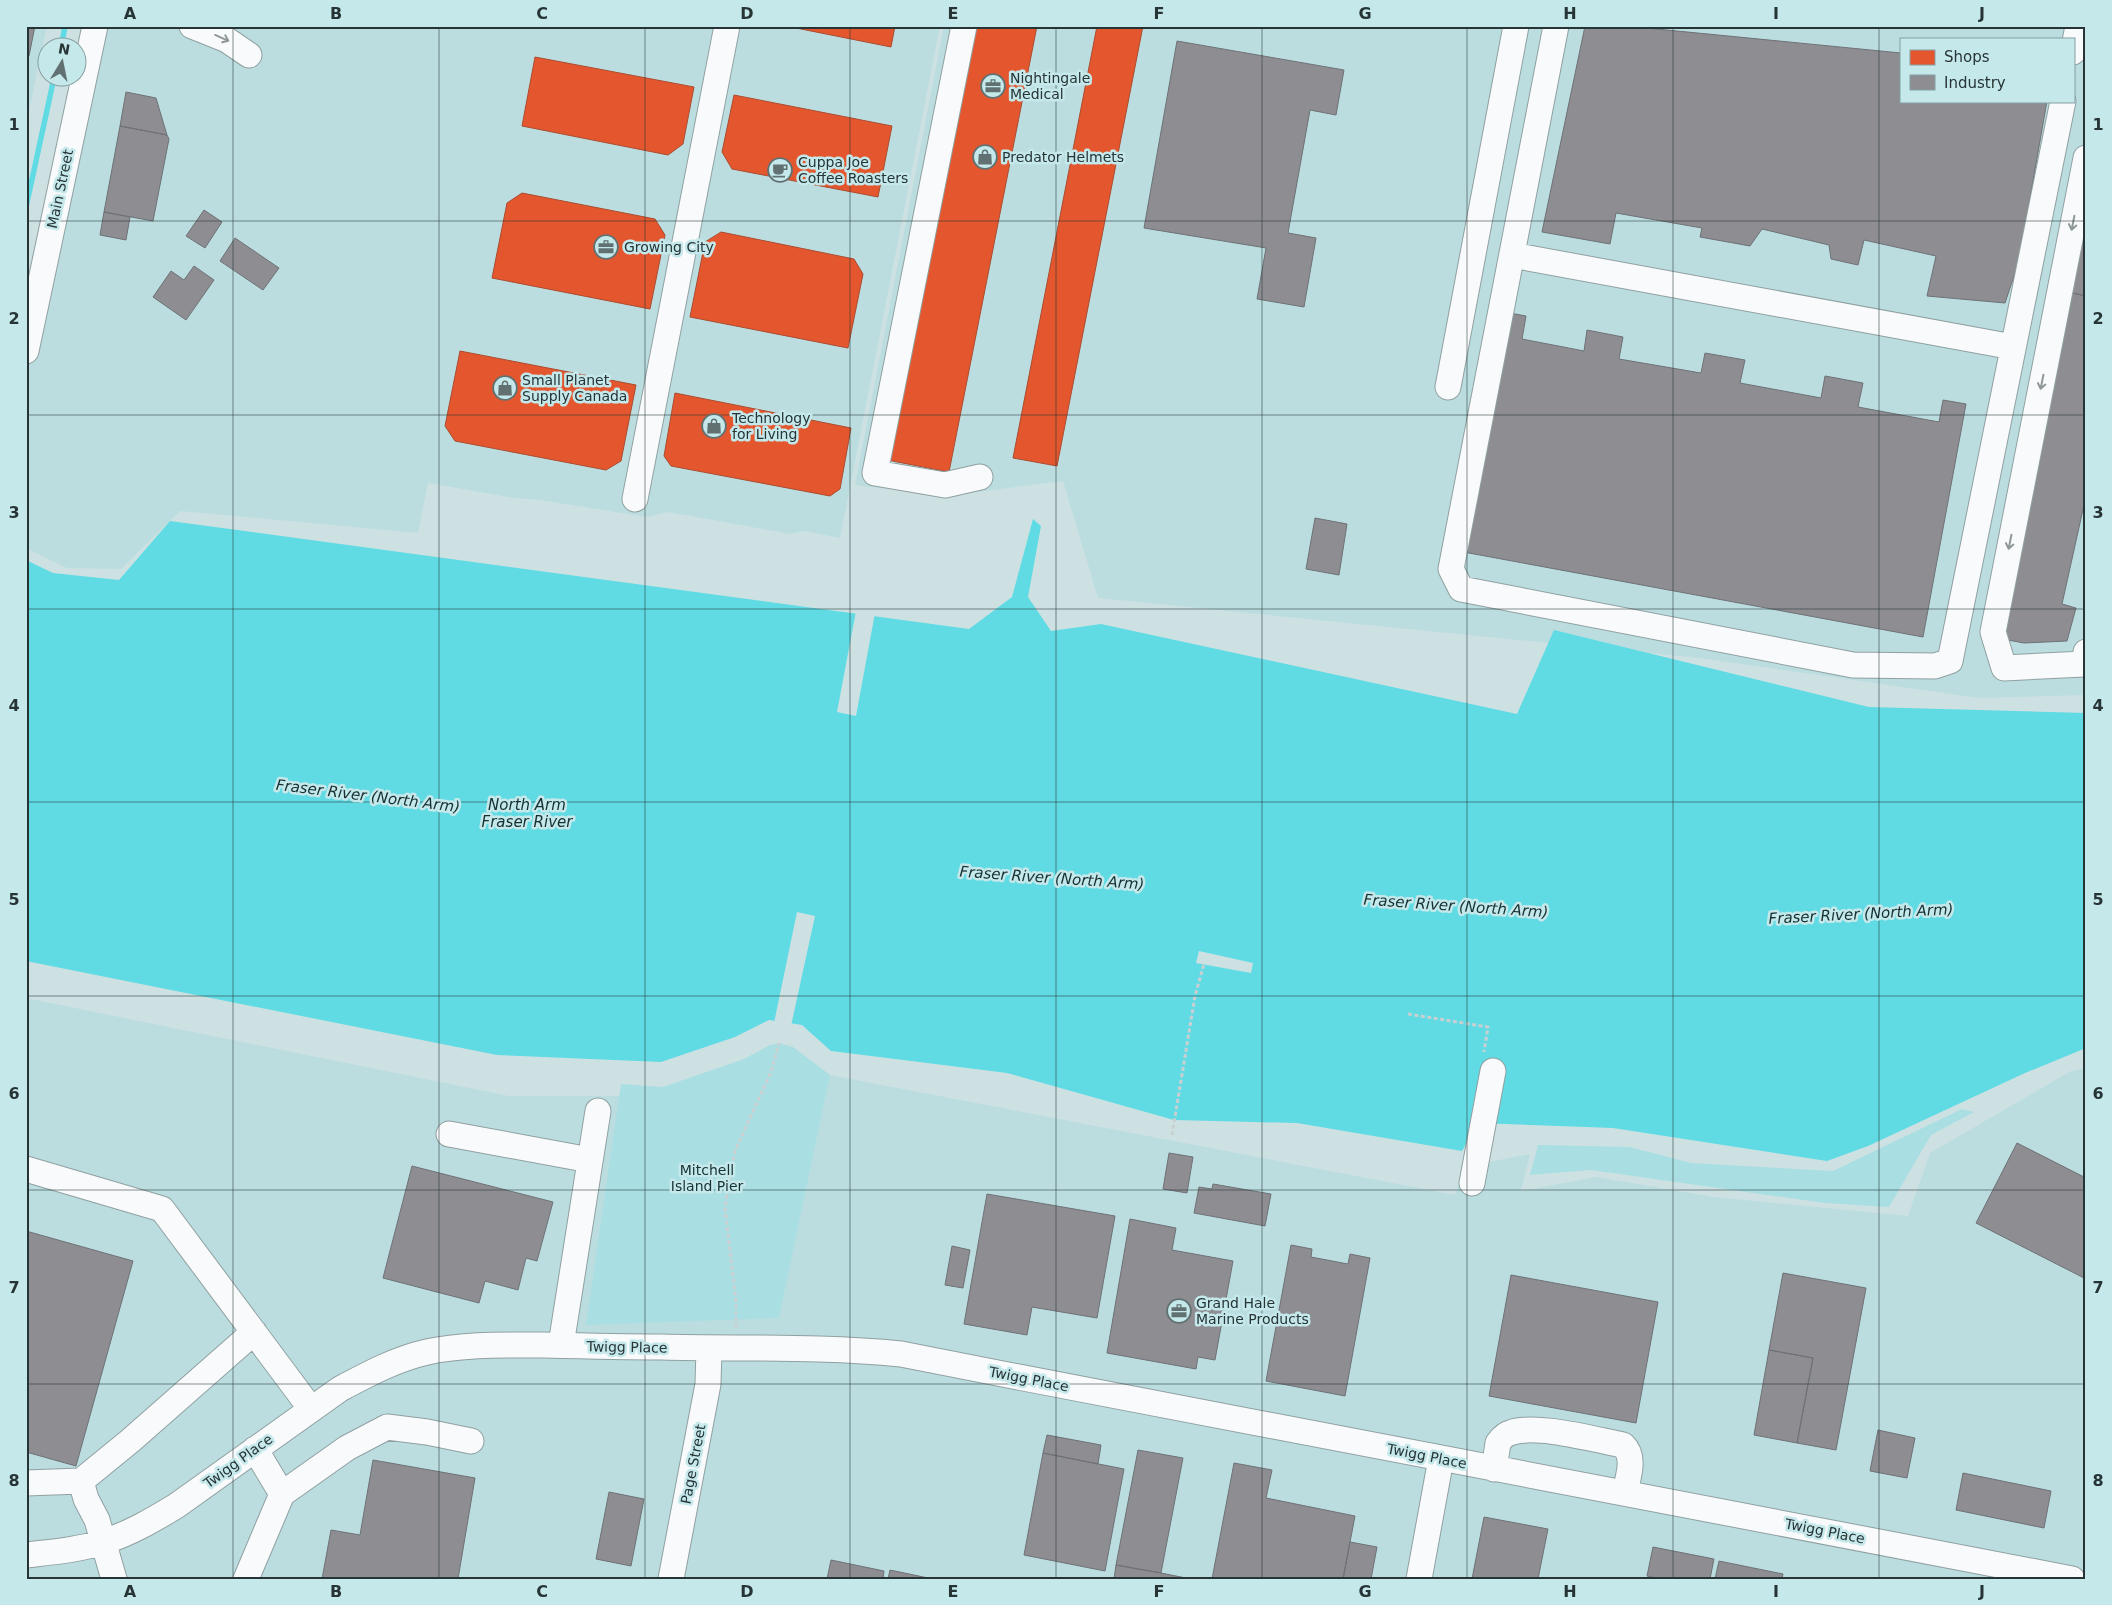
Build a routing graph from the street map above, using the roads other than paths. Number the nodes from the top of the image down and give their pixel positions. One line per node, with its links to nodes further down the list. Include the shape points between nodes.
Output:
1 (94, 26): 14 (street, Main Street)
2 (192, 26): 9 (street, one-way to 9, via 227,40)
3 (727, 26): 17 (street)
4 (964, 26): 16 (street, via 875,473 945,485)
5 (1516, 26): 15 (street)
6 (1556, 26): 12 (street)
7 (2078, 26): 8 (street)
8 (2074, 47)
9 (249, 55)
10 (2063, 102): 13 (street)
11 (2086, 158): 18 (street, one-way to 18, via 1993,632 2004,668 2084,664)
12 (1512, 255): 13 (street); 13 (street, via 1451,568 1461,589 1853,665 1935,666 1950,661)
13 (2013, 347)
14 (26, 351)
15 (1448, 387)
16 (980, 477)
17 (635, 498)
18 (2086, 652)
19 (1488, 1063): 24 (street)
20 (598, 1111): 22 (street)
21 (449, 1134): 22 (street)
22 (590, 1160): 26 (street)
23 (26, 1169): 25 (street, via 162,1209)
24 (1472, 1183)
25 (254, 1332): 28 (street); 33 (street)
26 (561, 1345): 27 (street, Twigg Place); 28 (street, Twigg Place, via 501,1345 425,1352 367,1374)
27 (709, 1348): 31 (street, Twigg Place, via 901,1354); 41 (street, Page Street, via 708,1384)
28 (310, 1409): 30 (street, Twigg Place)
29 (471, 1441): 36 (street, via 387,1427 347,1448)
30 (255, 1449): 36 (street); 37 (street, Twigg Place, via 176,1506)
31 (1441, 1459): 32 (street, Twigg Place); 42 (street)
32 (1494, 1469): 35 (street, Twigg Place); 35 (street, via 1498,1443 1510,1432 1545,1431 1624,1445 1631,1460)
33 (80, 1481): 34 (street); 37 (street, via 97,1520)
34 (26, 1483)
35 (1625, 1492): 43 (street, Twigg Place)
36 (282, 1494): 40 (street)
37 (102, 1542): 38 (street, Twigg Place, via 71,1550); 39 (street)
38 (26, 1555)
39 (114, 1579)
40 (246, 1579)
41 (671, 1579)
42 (1419, 1579)
43 (2072, 1579)

